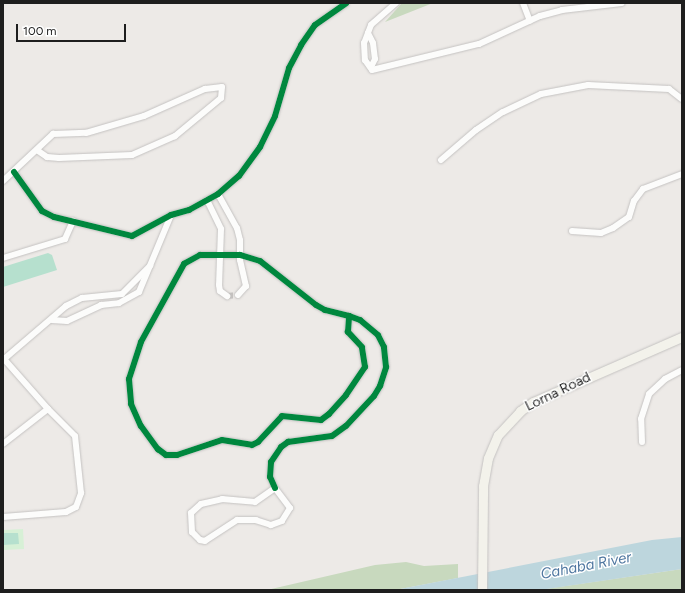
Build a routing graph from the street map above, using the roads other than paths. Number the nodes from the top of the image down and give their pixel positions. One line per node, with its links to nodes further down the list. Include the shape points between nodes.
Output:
1 (346, 3): 14 (street, via 315,25 301,45 289,68 275,116 260,147 239,176)
2 (396, 3): 6 (street, via 371,25)
3 (523, 3): 5 (street)
4 (622, 3): 5 (street, via 562,10)
5 (530, 20): 7 (street, via 479,44 450,53 372,70)
6 (368, 33): 7 (street, via 376,59); 7 (street, via 364,42 365,60)
7 (371, 67)
8 (682, 99): 10 (street, via 669,90 588,85 541,94 503,112 476,130)
9 (38, 151): 9 (street, via 53,134 86,133 144,116 205,89 222,87 221,98 175,136 132,155 59,158 47,157); 11 (street)
10 (441, 160)
11 (14, 172): 13 (street); 17 (street, via 42,211)
12 (682, 174): 18 (street, via 643,189 634,201 629,217 613,228 601,233)
13 (3, 181)
14 (218, 194): 15 (street); 20 (street, via 237,228)
15 (207, 200): 16 (street); 19 (street, via 221,229)
16 (171, 216): 17 (street, via 132,236); 22 (street)
17 (73, 221): 21 (street, via 65,239)
18 (572, 231)
19 (222, 255): 20 (street); 24 (street, via 219,285 220,291); 25 (street, via 200,255 184,264 131,367 131,404 141,426 158,449 166,455 177,455 222,440 252,445 258,442 282,416 321,420 346,395 365,367 362,347 348,332)
20 (240, 255): 23 (street, via 246,286); 25 (street, via 270,267 316,305)
21 (3, 258)
22 (150, 266): 26 (street, via 122,294 82,298 66,306); 26 (street, via 144,286 130,298 119,303 101,305 66,321)
23 (238, 295)
24 (227, 296)
25 (350, 316): 33 (street, via 370,327 384,347 386,367 380,386 356,415 332,436 288,442 281,447 271,462 270,477)
26 (52, 320): 28 (street)
27 (682, 337): 35 (street, Lorna Road, via 533,402 498,435 488,458 483,486)
28 (4, 360): 30 (street)
29 (682, 370): 31 (street, via 665,379 649,394 642,408)
30 (48, 409): 32 (street); 34 (street, via 75,436 81,479 80,499 76,507 66,512)
31 (642, 442)
32 (3, 444)
33 (275, 488): 33 (street, via 256,502 222,499 201,504 191,513 192,532 200,540 205,541 237,520 256,520 271,525 282,521 290,508)
34 (3, 517)
35 (482, 590)

